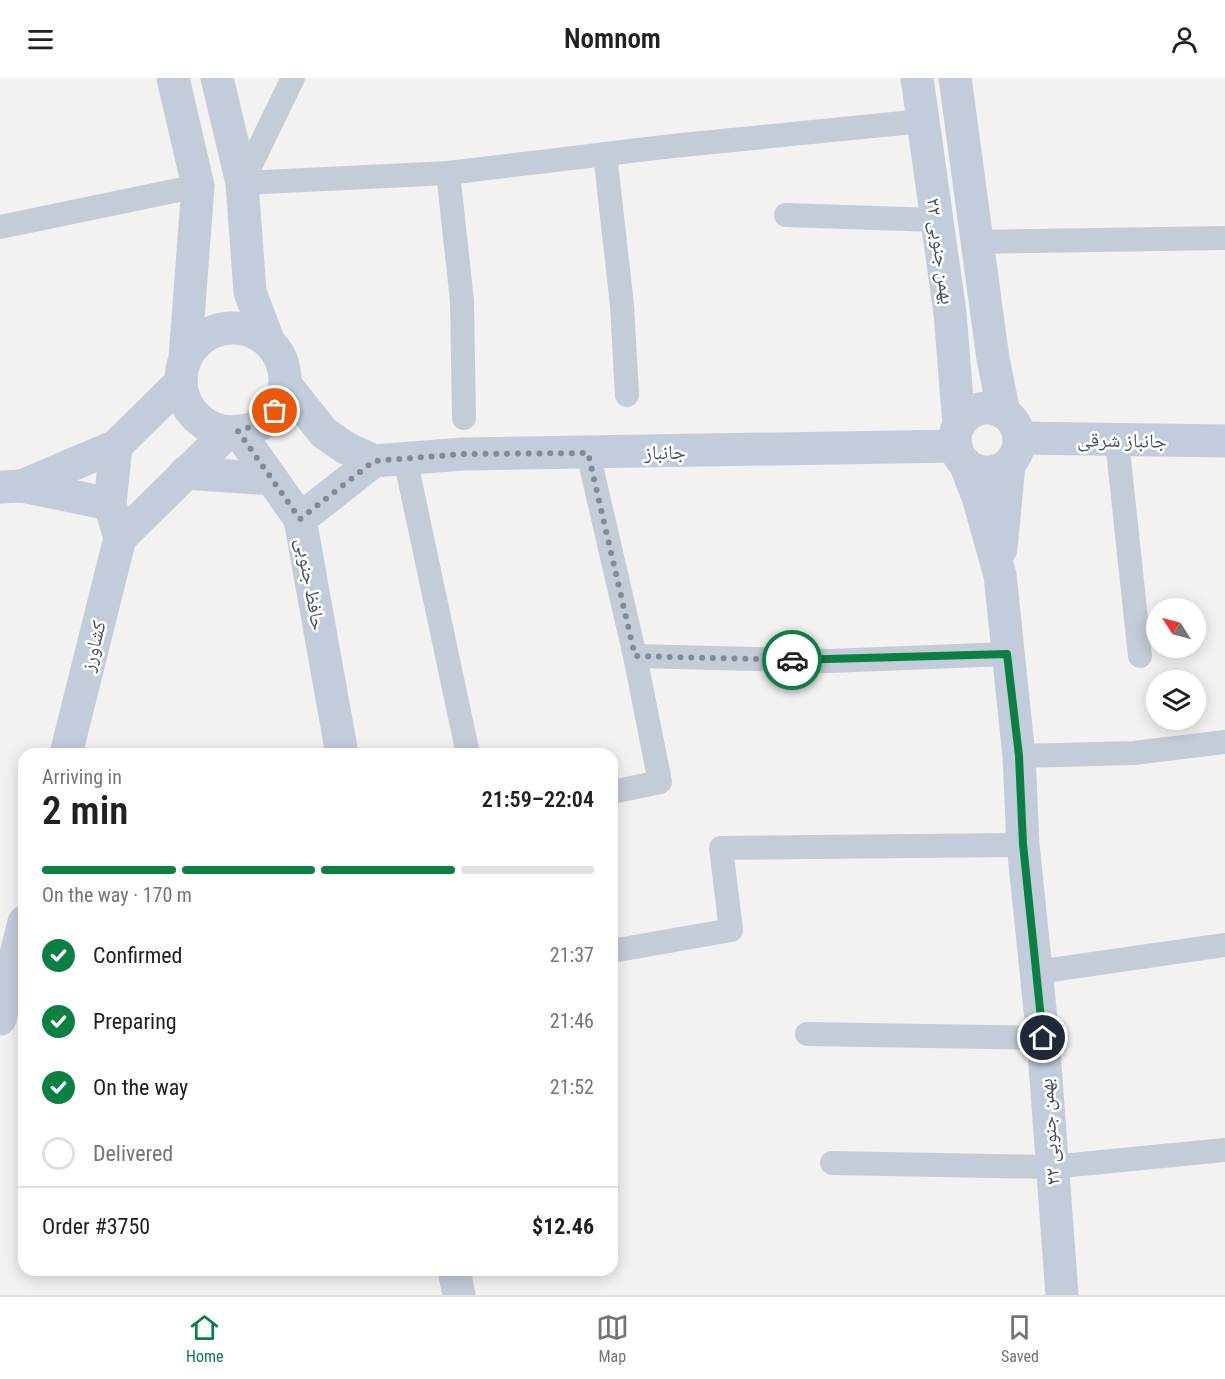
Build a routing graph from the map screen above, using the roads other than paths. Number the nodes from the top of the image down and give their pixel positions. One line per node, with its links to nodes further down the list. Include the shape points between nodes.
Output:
1 (173, 78): 10 (street)
2 (217, 78): 9 (street)
3 (293, 78): 9 (street)
4 (917, 78): 6 (street, ۲۲ بهمن جنوبی)
5 (955, 78): 15 (street, ۲۲ بهمن جنوبی)
6 (923, 121): 7 (street); 12 (street, ۲۲ بهمن جنوبی)
7 (605, 154): 8 (street); 19 (street, via 622,305)
8 (448, 173): 9 (street); 20 (street, via 462,301)
9 (242, 183): 16 (street, via 250,292)
10 (198, 186): 13 (street); 17 (street)
11 (786, 215): 12 (street)
12 (935, 220): 25 (street, ۲۲ بهمن جنوبی, via 950,313)
13 (0, 227)
14 (1225, 238): 15 (street)
15 (977, 242): 22 (street, ۲۲ بهمن جنوبی, via 993,359)
16 (268, 340): 17 (street, via 247,329 223,328 200,339); 18 (street, via 282,361)
17 (183, 370): 21 (street, via 184,397 201,421); 26 (street)
18 (285, 384): 21 (street, via 275,411 262,423); 28 (street, via 324,433 346,448)
19 (627, 395)
20 (464, 418)
21 (233, 431): 29 (street); 30 (street, حافظ جنوبی)
22 (1011, 438): 23 (street, جانباز شرقی); 25 (street, جانباز, via 1001,469 982,472); 25 (street, via 985,408 974,411); 35 (street, ۲۲ بهمن جنوبی)
23 (1117, 441): 24 (street, جانباز شرقی); 38 (street)
24 (1225, 441)
25 (960, 445): 27 (street, جانباز); 35 (street, ۲۲ بهمن جنوبی)
26 (116, 446): 31 (street); 32 (street)
27 (588, 453): 28 (street, جانباز, via 463,454); 37 (street)
28 (389, 460): 33 (street); 42 (street)
29 (185, 473): 30 (street); 34 (street)
30 (272, 479): 33 (street, حافظ جنوبی)
31 (11, 487): 32 (street)
32 (110, 504): 34 (street)
33 (300, 519): 41 (street, حافظ جنوبی)
34 (120, 538): 40 (street, کشاورز)
35 (1000, 575): 36 (street, ۲۲ بهمن جنوبی)
36 (1007, 654): 37 (street, via 830,661); 43 (street, ۲۲ بهمن جنوبی)
37 (635, 656): 44 (street, via 660,782)
38 (1140, 656)
39 (1225, 742): 43 (street, via 1134,753)
40 (68, 748)
41 (341, 748)
42 (466, 748)
43 (1019, 756): 45 (street, ۲۲ بهمن جنوبی)
44 (618, 791)
45 (1023, 844): 48 (street, via 721,848 731,930); 49 (street, ۲۲ بهمن جنوبی)
46 (1225, 945): 49 (street)
47 (18, 946): 50 (street)
48 (618, 950)
49 (1037, 972): 52 (street, ۲۲ بهمن جنوبی)
50 (0, 1019)
51 (807, 1034): 52 (street)
52 (1043, 1038): 55 (street, ۲۲ بهمن جنوبی)
53 (1225, 1150): 55 (street)
54 (832, 1163): 55 (street)
55 (1051, 1167): 58 (street, ۲۲ بهمن جنوبی)
56 (454, 1276): 57 (street)
57 (459, 1295)
58 (1062, 1295)

